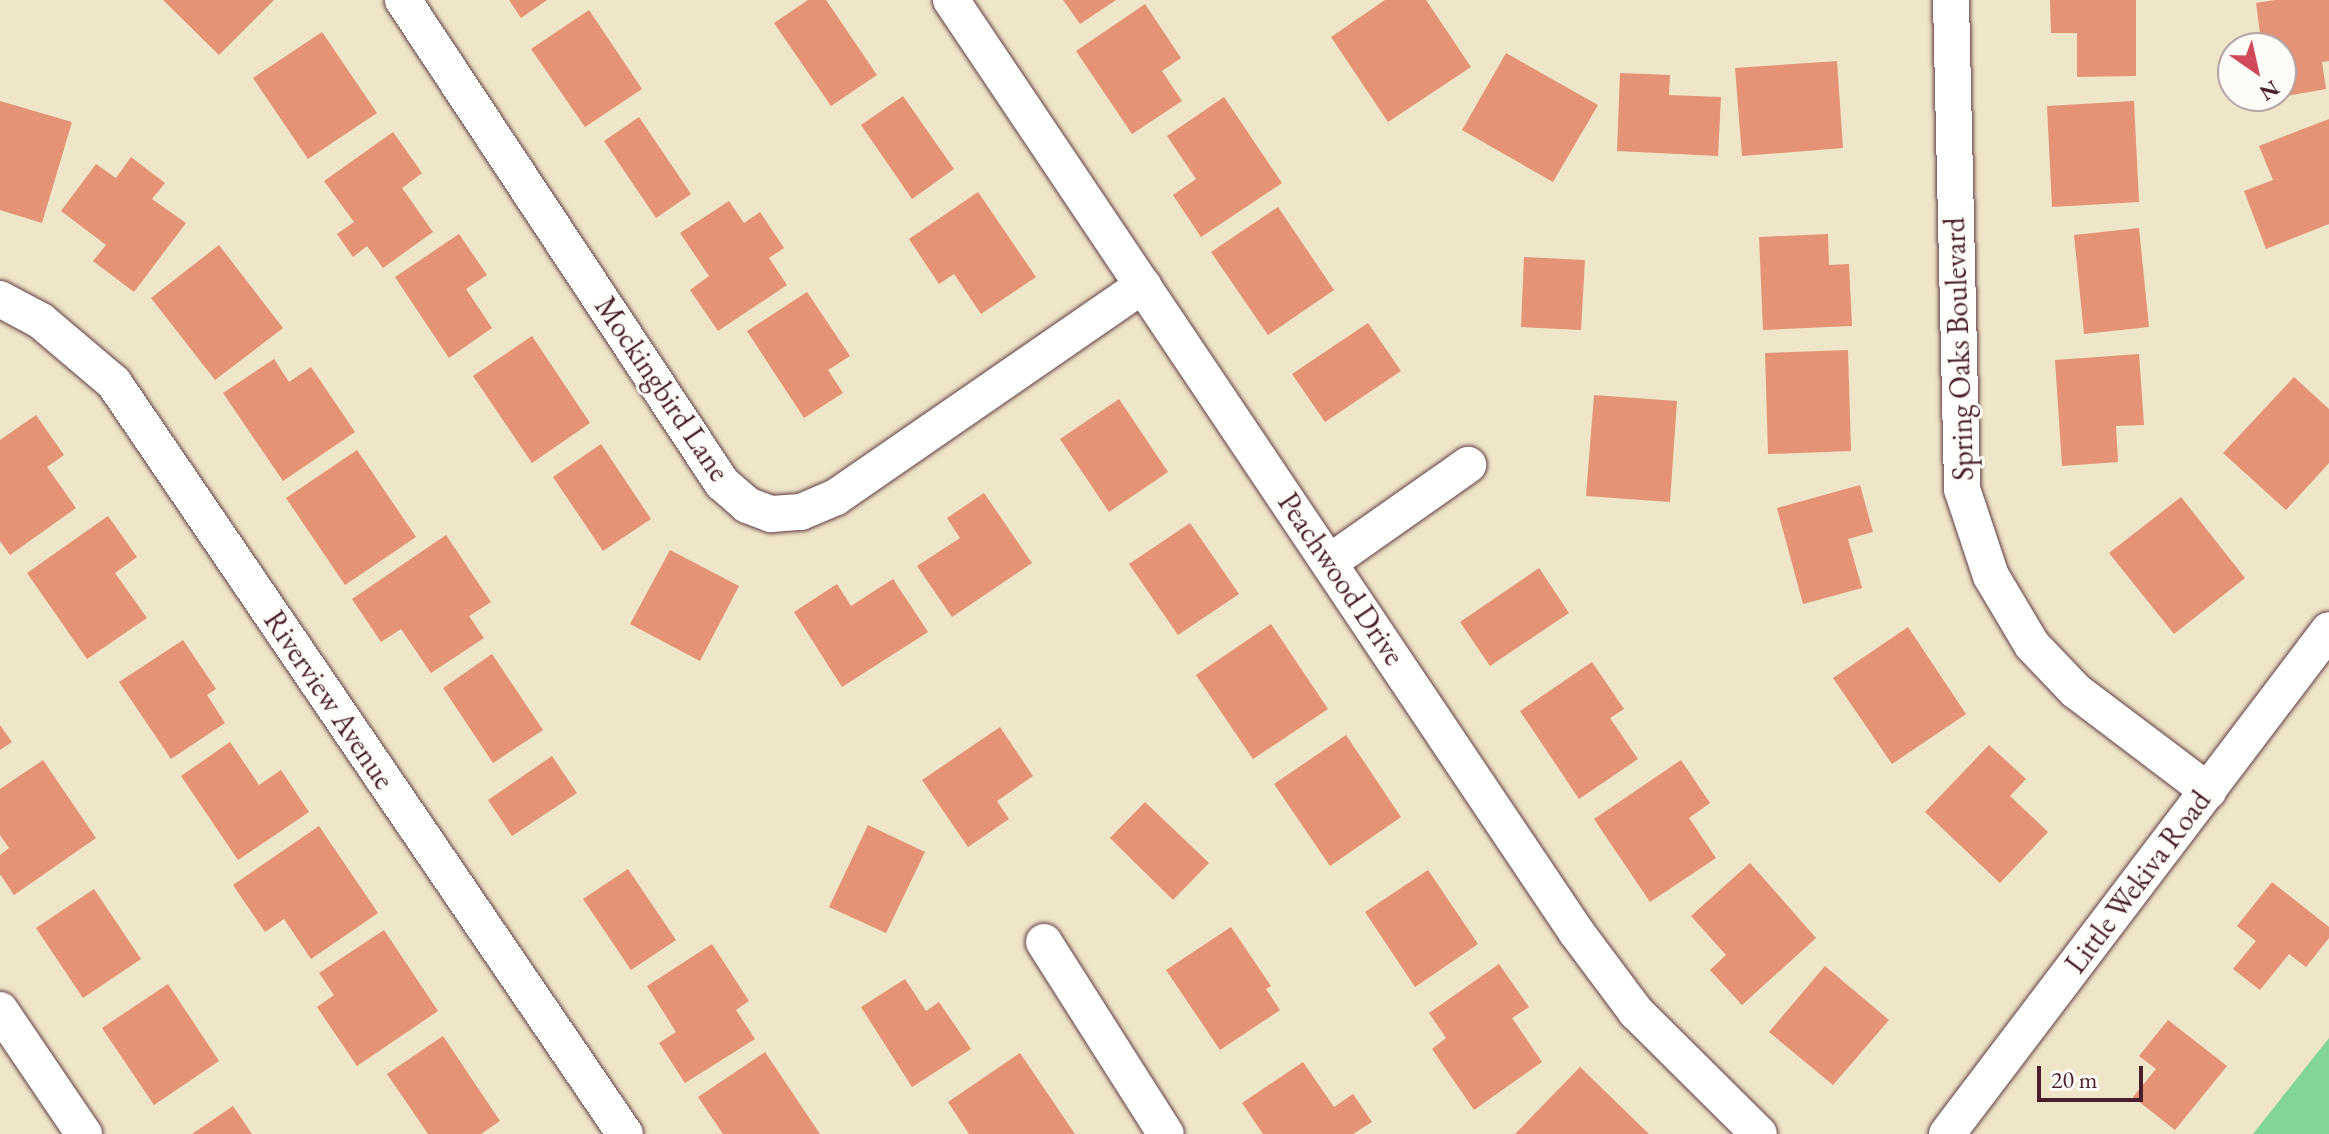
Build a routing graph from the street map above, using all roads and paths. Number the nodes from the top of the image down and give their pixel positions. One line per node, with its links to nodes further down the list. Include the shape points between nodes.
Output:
1 (403, 0): 4 (street, Mockingbird Lane, via 722,483 747,505 771,514 801,512 836,497)
2 (951, 0): 4 (street, Peachwood Drive)
3 (1951, 0): 9 (street, Spring Oaks Boulevard, via 1962,489 1991,576 2032,645 2076,691)
4 (1143, 285): 7 (street, Peachwood Drive)
5 (0, 299): 13 (street, Riverview Avenue, via 41,321 114,383)
6 (1468, 465): 7 (street)
7 (1330, 562): 15 (street, Peachwood Drive, via 1577,933 1636,1012)
8 (2329, 630): 9 (street, Little Wekiva Road)
9 (2208, 791): 16 (street, Little Wekiva Road)
10 (1044, 942): 14 (street)
11 (0, 1010): 12 (street)
12 (84, 1134)
13 (625, 1134)
14 (1166, 1134)
15 (1759, 1134)
16 (1947, 1134)

